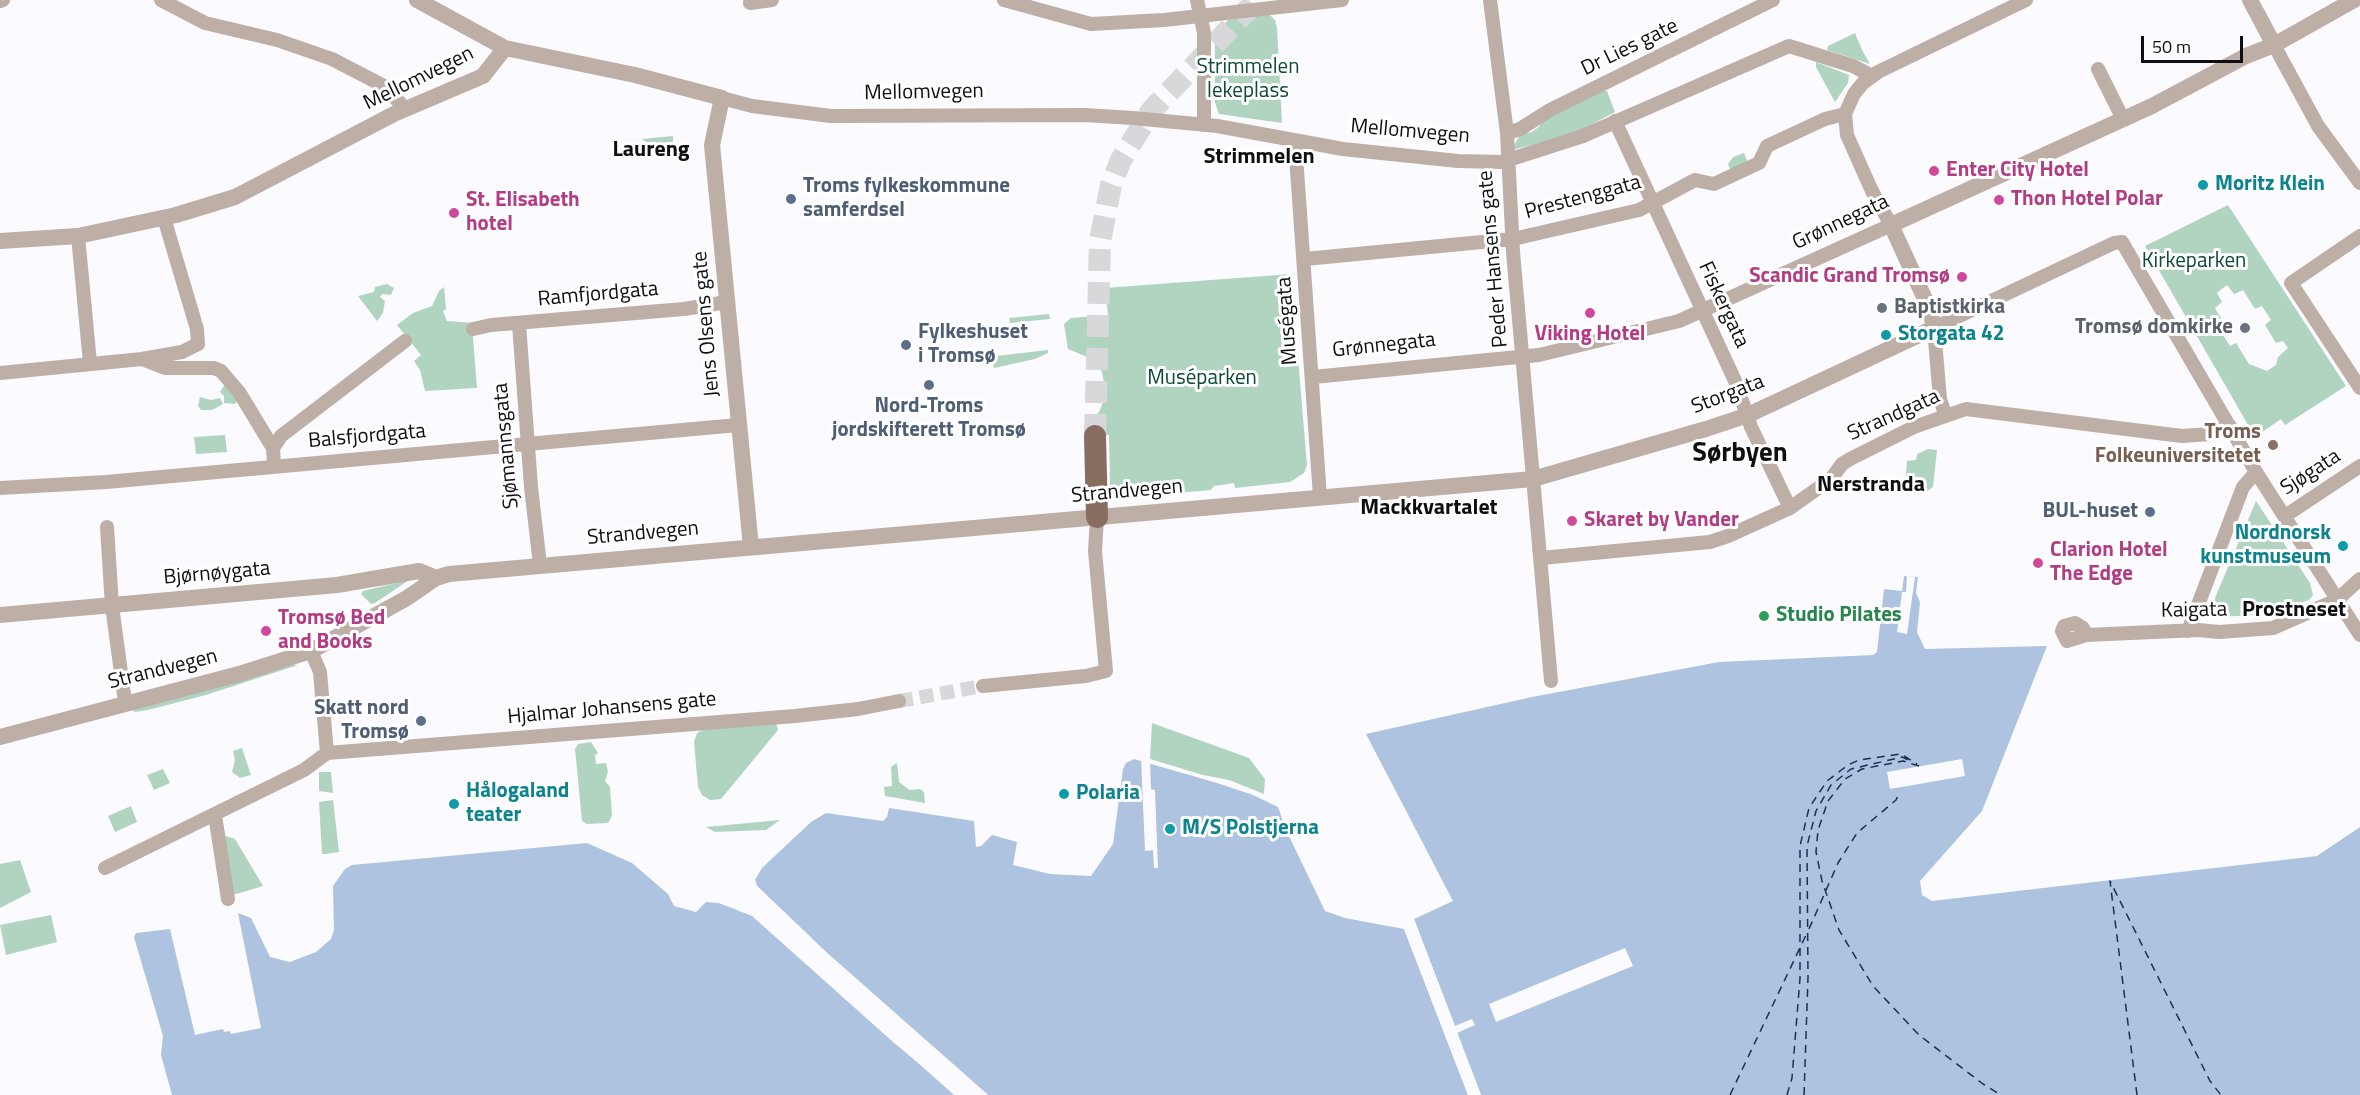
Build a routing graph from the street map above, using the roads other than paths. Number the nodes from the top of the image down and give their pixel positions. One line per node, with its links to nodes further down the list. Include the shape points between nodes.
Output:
1 (160, 0): 20 (street, via 205,23 286,42 332,59 382,85)
2 (417, 0): 16 (street)
3 (772, 0): 12 (street)
4 (1004, 0): 14 (street, via 1091,24)
5 (1197, 0): 14 (street)
6 (1342, 0): 13 (street)
7 (1490, 0): 25 (street, Peder Hansens gate)
8 (1773, 0): 25 (street, Dr Lies gate)
9 (2026, 0): 18 (street)
10 (2250, 0): 15 (street)
11 (2354, 0): 15 (street, Grønnegata)
12 (750, 3)
13 (1280, 3): 14 (street)
14 (1201, 16): 24 (street)
15 (2274, 45): 22 (street, Grønnegata); 28 (street, via 2318,126)
16 (505, 48): 19 (street, Mellomvegen); 20 (street, Mellomvegen, via 483,76)
17 (2098, 69): 22 (street)
18 (1872, 76): 21 (street, via 1858,87); 23 (street, Mellomvegen, via 1789,46)
19 (722, 98): 24 (street, Mellomvegen, via 831,116 1085,115); 37 (street, Jens Olsens gate, via 712,145)
20 (405, 108): 30 (street, Mellomvegen, via 247,191)
21 (1845, 114): 29 (street, Prestenggata, via 1767,146 1759,163 1714,184 1695,180); 31 (street, via 1851,145)
22 (2123, 119): 31 (street, Grønnegata)
23 (1615, 121): 27 (street, Mellomvegen, via 1567,142); 29 (street, Fiskergata)
24 (1204, 125): 26 (street, Mellomvegen)
25 (1507, 133): 27 (street, Peder Hansens gate)
26 (1295, 142): 27 (street, Mellomvegen, via 1458,161); 36 (street, Muségata)
27 (1507, 161): 34 (street, Peder Hansens gate)
28 (2360, 183)
29 (1653, 203): 34 (street, Prestenggata, via 1639,210); 38 (street, Fiskergata)
30 (164, 218): 32 (street, Mellomvegen); 44 (street, via 199,341 182,352)
31 (1891, 225): 38 (street, Grønnegata); 40 (street, via 1930,310)
32 (78, 236): 35 (street, Mellomvegen); 45 (street)
33 (2360, 236): 48 (street, via 2291,283)
34 (1513, 239): 36 (street, Prestenggata); 43 (street, Peder Hansens gate)
35 (0, 241)
36 (1305, 259): 47 (street, Muségata)
37 (727, 302): 39 (street, Ramfjordgata); 51 (street, Jens Olsens gate)
38 (1703, 311): 43 (street, Grønnegata, via 1597,342); 50 (street, Fiskergata)
39 (519, 324): 41 (street, Ramfjordgata); 54 (street, Sjømannsgata)
40 (1934, 328): 49 (street, via 1940,399); 50 (street, Storgata); 52 (street, Storgata, via 2114,243 2125,243)
41 (473, 329)
42 (405, 341): 55 (street, via 291,426)
43 (1523, 355): 47 (street, Grønnegata); 59 (street, Peder Hansens gate)
44 (142, 359): 45 (street); 55 (street, via 165,368 221,371 239,392)
45 (90, 363): 46 (street)
46 (0, 373)
47 (1313, 376): 61 (street, Muségata)
48 (2360, 388)
49 (1945, 414): 52 (street, Strandgata, via 1966,409 2188,436 2210,434); 62 (street, Strandgata, via 1850,459 1832,478)
50 (1748, 415): 59 (street, Storgata); 62 (street, Fiskergata)
51 (738, 425): 54 (street, Balsfjordgata); 66 (street, Jens Olsens gate)
52 (2230, 426): 58 (street)
53 (1095, 436): 64 (main road)
54 (528, 444): 56 (street, Balsfjordgata); 68 (street, Sjømannsgata)
55 (273, 448): 56 (street)
56 (274, 465): 60 (street, Balsfjordgata)
57 (2360, 466): 63 (street, Sjøgata)
58 (2256, 472): 63 (street); 74 (street, via 2243,487)
59 (1533, 479): 61 (street, Storgata); 67 (street, Peder Hansens gate)
60 (0, 488)
61 (1320, 497): 64 (street, Strandvegen)
62 (1790, 508): 67 (street, Strandgata, via 1710,542)
63 (2284, 516): 71 (street)
64 (1097, 517): 66 (street, Strandvegen); 79 (street, via 1095,551 1106,671)
65 (107, 526): 72 (street)
66 (751, 547): 68 (street, Strandvegen)
67 (1541, 558): 78 (street)
68 (540, 565): 69 (street, Strandvegen)
69 (435, 578): 72 (street, Bjørnøygata, via 419,571 361,582); 77 (street, Strandvegen)
70 (2360, 579): 71 (street, Kaigata)
71 (2337, 600): 74 (street, Kaigata, via 2273,628); 76 (street)
72 (112, 606): 73 (street, Bjørnøygata); 81 (street)
73 (0, 615)
74 (2188, 631): 75 (street, Kaigata)
75 (2086, 635)
76 (2360, 635)
77 (310, 651): 81 (street, Strandvegen); 83 (street, via 320,672)
78 (1551, 681)
79 (983, 686)
80 (899, 701): 83 (street, Hjalmar Johansens gate, via 795,716)
81 (125, 702): 82 (street, Strandvegen)
82 (0, 737)
83 (327, 753): 84 (street, via 304,771)
84 (214, 815): 85 (street); 86 (street)
85 (105, 868)
86 (228, 899)

